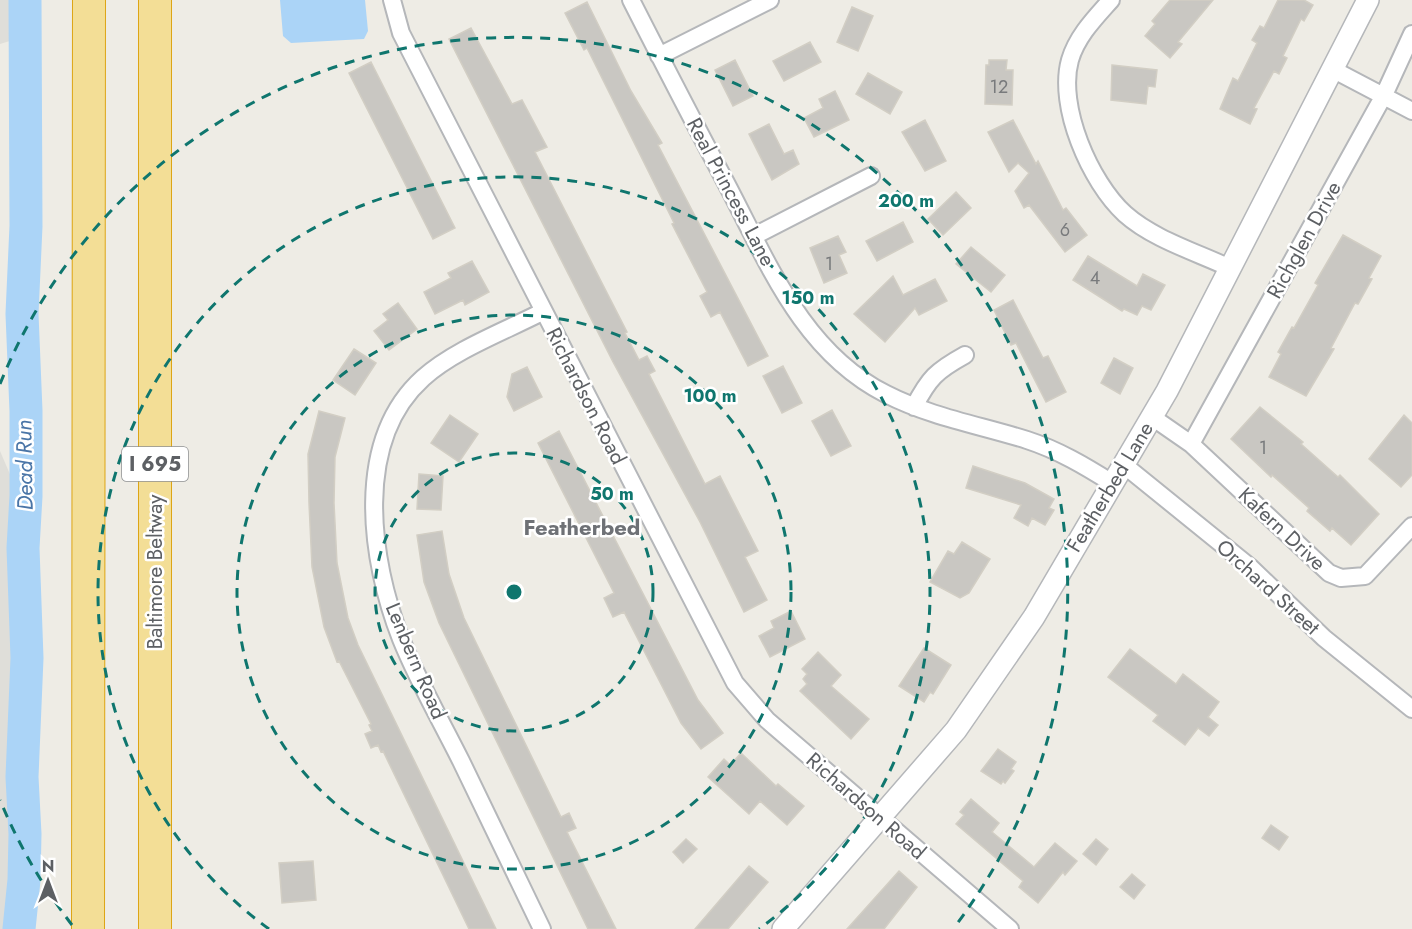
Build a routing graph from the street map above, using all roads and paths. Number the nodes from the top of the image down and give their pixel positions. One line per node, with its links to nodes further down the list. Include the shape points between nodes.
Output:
1 (89, 0): 26 (highway)
2 (155, 0): 27 (highway, Baltimore Beltway / I 695)
3 (392, 0): 16 (street, Richardson Road, via 401,33)
4 (631, 0): 9 (street, Real Princess Lane)
5 (771, 0): 9 (street)
6 (1111, 0): 15 (street, via 1078,40 1067,78 1073,125 1095,175 1125,215 1147,230)
7 (1368, 0): 10 (street, Featherbed Lane)
8 (1412, 34): 11 (street, Richglen Drive)
9 (659, 56): 14 (street, Real Princess Lane)
10 (1332, 69): 11 (street); 15 (street, Featherbed Lane)
11 (1384, 95): 12 (street); 20 (street, Richglen Drive)
12 (1412, 111)
13 (871, 176): 14 (street)
14 (754, 236): 18 (street, Real Princess Lane, via 786,299 830,353 857,377)
15 (1230, 268): 19 (street, Featherbed Lane)
16 (542, 312): 25 (street, Richardson Road, via 735,684 767,720); 28 (street, Lenbern Road, via 452,358 423,378 387,429 379,454 375,493 381,573 402,640)
17 (965, 355): 18 (street, via 939,369)
18 (914, 407): 22 (street, Real Princess Lane, via 1028,440 1078,462)
19 (1152, 417): 20 (street, Kafern Drive); 21 (street, Featherbed Lane)
20 (1191, 444): 23 (street, Kafern Drive, via 1329,573 1341,578 1365,576)
21 (1124, 465): 22 (street, Featherbed Lane); 24 (street, Orchard Street, via 1250,567 1324,638)
22 (1112, 483): 25 (street, Featherbed Lane, via 988,687)
23 (1412, 526)
24 (1412, 709)
25 (880, 819): 29 (street, Featherbed Lane); 30 (street, Richardson Road)
26 (88, 929)
27 (155, 929)
28 (542, 929)
29 (783, 929)
30 (1010, 929)

